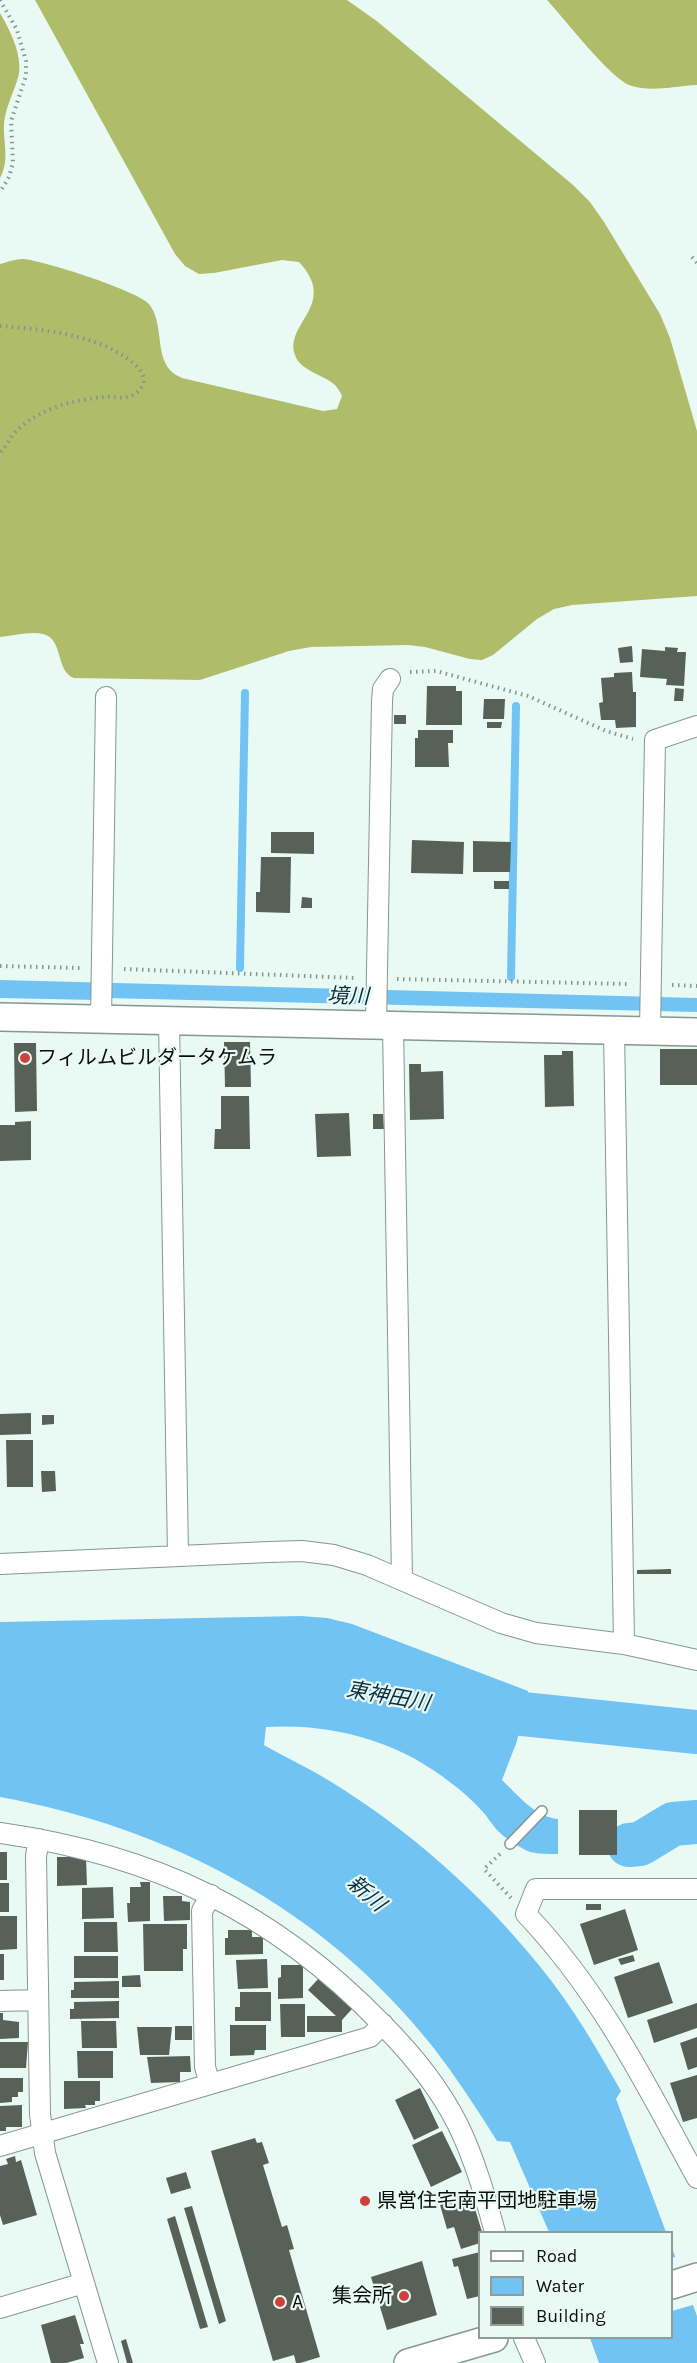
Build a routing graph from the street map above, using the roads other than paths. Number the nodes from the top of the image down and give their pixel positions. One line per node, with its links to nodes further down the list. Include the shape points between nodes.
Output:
1 (390, 679): 7 (street, via 383,689 382,701 377,981)
2 (106, 697): 4 (street)
3 (697, 726): 8 (street, via 655,740)
4 (101, 1012): 5 (street); 6 (street)
5 (0, 1017)
6 (169, 1020): 7 (street); 11 (street)
7 (382, 1020): 9 (street); 13 (street)
8 (650, 1024): 9 (street); 10 (street)
9 (614, 1029): 14 (street)
10 (697, 1032)
11 (178, 1556): 12 (street); 13 (street, via 302,1551 367,1564)
12 (0, 1564)
13 (402, 1580): 14 (street, via 501,1623 536,1633)
14 (624, 1644): 15 (street)
15 (697, 1660)
16 (542, 1811): 19 (lane)
17 (0, 1833): 18 (street)
18 (39, 1839): 21 (street, via 137,1863); 22 (street)
19 (510, 1844)
20 (697, 1889): 28 (street, via 536,1888 526,1914 571,1964 612,2023)
21 (211, 1895): 24 (street, via 303,1952); 25 (street, via 202,1911 205,2067)
22 (38, 2000): 23 (street); 26 (street)
23 (0, 2001)
24 (383, 2024): 25 (street, via 370,2037); 29 (street, via 427,2076 457,2124 479,2176)
25 (210, 2084): 26 (street)
26 (43, 2133): 27 (street); 31 (street, via 45,2154)
27 (0, 2146)
28 (697, 2178)
29 (495, 2231)
30 (697, 2277): 32 (street)
31 (84, 2283): 33 (street); 36 (street)
32 (673, 2285)
33 (0, 2308)
34 (487, 2339): 37 (street)
35 (525, 2339): 38 (street)
36 (108, 2363)
37 (408, 2363)
38 (535, 2363)

